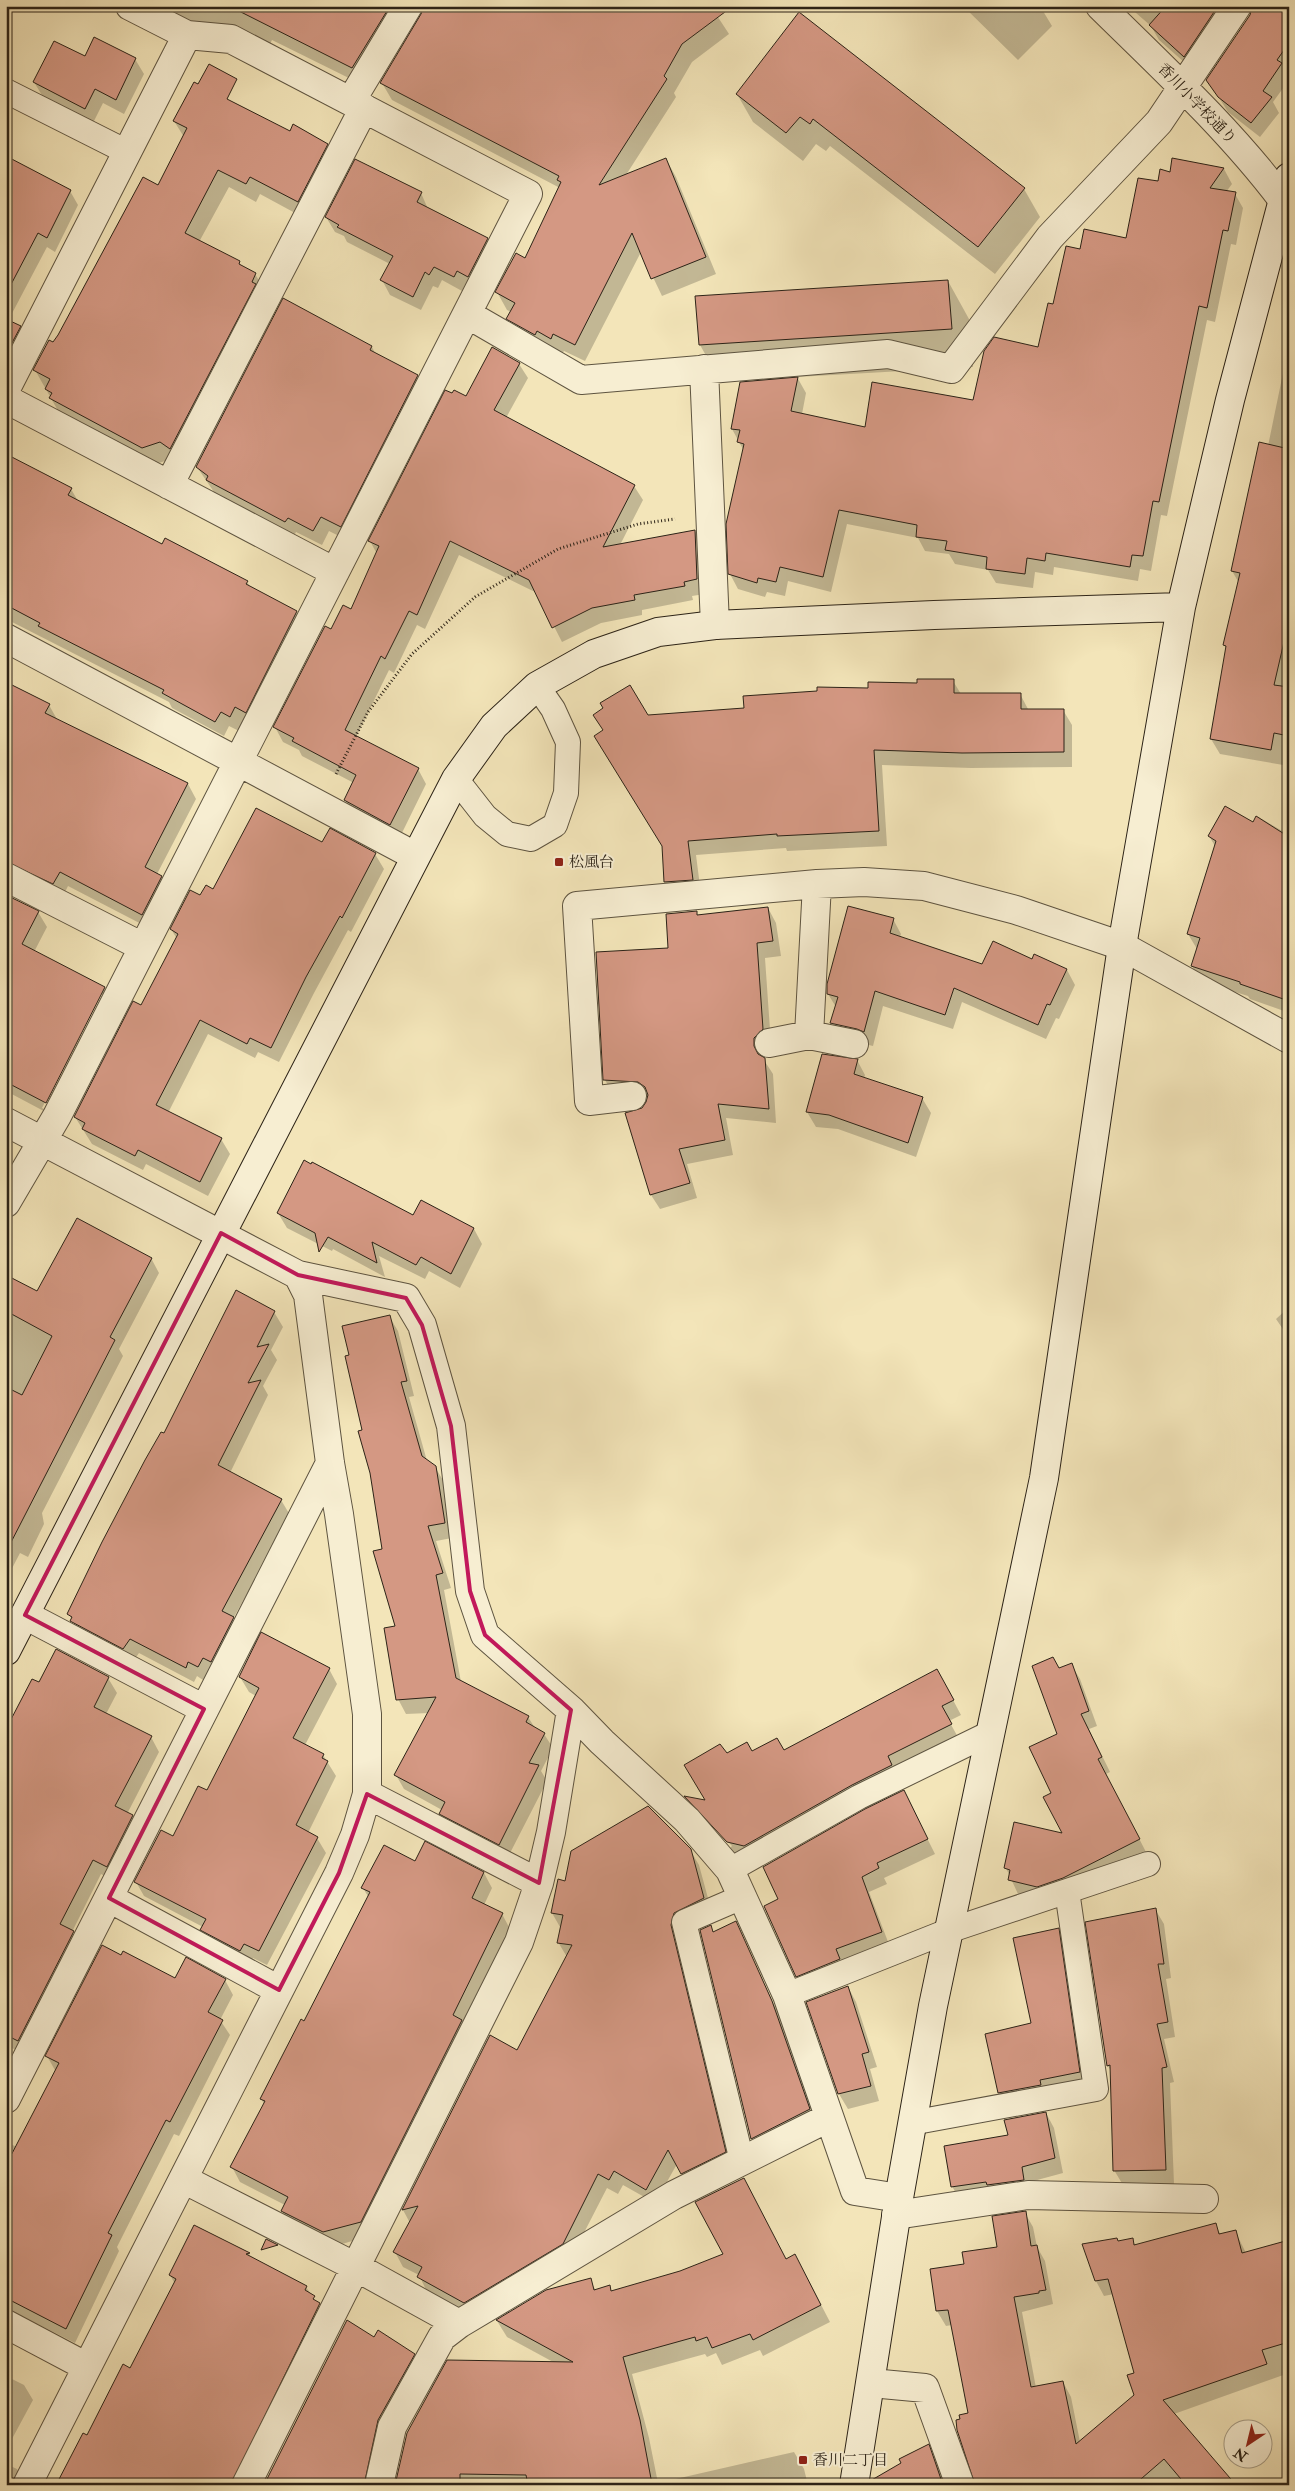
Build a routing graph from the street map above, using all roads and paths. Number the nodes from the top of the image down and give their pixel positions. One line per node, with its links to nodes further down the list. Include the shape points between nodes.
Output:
1 (130, 6): 5 (street)
2 (408, 6): 8 (street)
3 (1100, 6): 6 (street, 香川小学校通り)
4 (1237, 6): 6 (street)
5 (187, 35): 8 (street, via 231,39); 9 (street)
6 (1183, 88): 10 (street, 香川小学校通り); 12 (street, via 1159,122 1050,237 951,369 888,354)
7 (6, 90): 9 (lane)
8 (357, 105): 11 (street, via 528,194); 15 (street)
9 (128, 152): 13 (street)
10 (1287, 195): 18 (street, via 1230,400)
11 (467, 314): 12 (street, via 581,380); 17 (street)
12 (704, 369): 16 (street)
13 (6, 389)
14 (6, 399): 15 (street)
15 (169, 485): 17 (street)
16 (710, 514): 19 (street); 24 (path, via 638,524 558,549 475,597 412,654 368,712)
17 (335, 572): 22 (street)
18 (1181, 607): 19 (street); 28 (street)
19 (715, 624): 21 (street, via 649,635 594,654)
20 (6, 638): 22 (street)
21 (538, 686): 23 (street, via 494,726); 23 (lane, via 568,742 566,793 555,825 531,839 507,834 485,816)
22 (238, 761): 24 (street); 29 (street)
23 (456, 779): 25 (street)
24 (320, 805): 25 (street)
25 (415, 856): 38 (street)
26 (6, 877): 29 (street)
27 (817, 884): 28 (street, via 864,882 924,886 1016,910); 30 (street); 34 (street, via 577,906 589,1101)
28 (1122, 946): 31 (street); 45 (street, via 1044,1478)
29 (143, 947): 36 (street)
30 (809, 1035): 32 (street); 33 (street)
31 (1289, 1039)
32 (769, 1043)
33 (854, 1044)
34 (632, 1096)
35 (6, 1122): 36 (street)
36 (43, 1141): 37 (street); 38 (street)
37 (6, 1203)
38 (221, 1234): 39 (street); 41 (street)
39 (298, 1275): 40 (street, via 308,1295); 44 (street, via 406,1298 422,1325 451,1426 470,1590 485,1635)
40 (330, 1463): 43 (street); 46 (street, via 367,1714)
41 (25, 1615): 42 (street); 43 (street)
42 (6, 1651)
43 (204, 1709): 51 (street)
44 (571, 1710): 48 (street, via 686,1820); 49 (street, via 551,1832)
45 (988, 1734): 48 (lane, via 859,1797); 53 (street)
46 (367, 1794): 49 (street); 54 (street, via 339,1873)
47 (1148, 1864): 50 (lane)
48 (730, 1870): 52 (street)
49 (539, 1882): 63 (street, via 519,1942)
50 (1067, 1891): 53 (lane); 58 (lane, via 1096,2089)
51 (109, 1898): 54 (street); 56 (street)
52 (742, 1898): 55 (street); 59 (lane, via 684,1922)
53 (948, 1931): 55 (lane); 58 (street)
54 (279, 1990): 60 (street)
55 (787, 1995): 57 (street)
56 (8, 2092)
57 (828, 2118): 59 (street); 62 (street, via 855,2191)
58 (912, 2123): 62 (street)
59 (742, 2161): 65 (street, via 674,2195)
60 (183, 2179): 63 (street); 66 (street)
61 (1204, 2198): 62 (street, via 1028,2195)
62 (897, 2206): 67 (street)
63 (356, 2267): 65 (street); 69 (street)
64 (6, 2324): 66 (street)
65 (458, 2324): 70 (street, via 442,2337 392,2427)
66 (87, 2366): 68 (street)
67 (871, 2383): 71 (street); 72 (street, via 925,2388)
68 (27, 2485)
69 (246, 2485)
70 (379, 2485)
71 (854, 2485)
72 (960, 2485)

